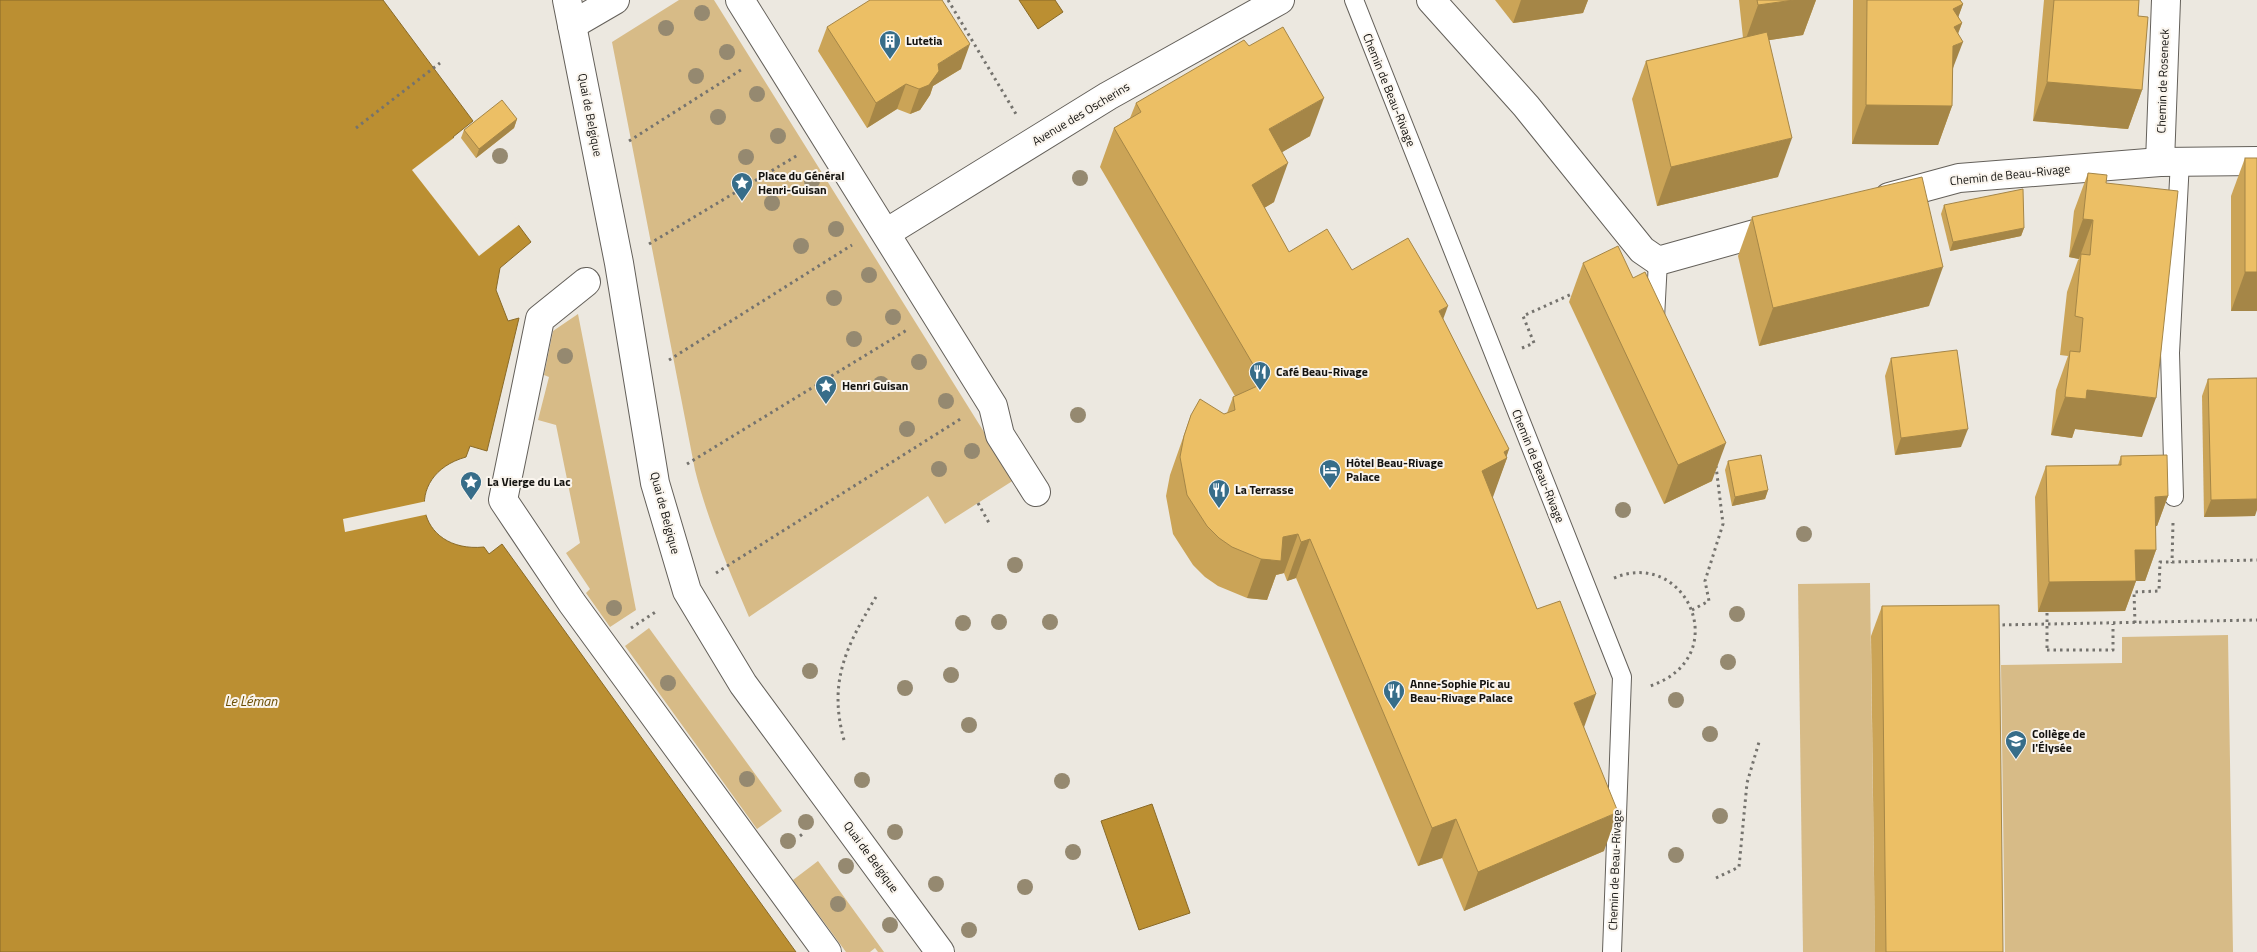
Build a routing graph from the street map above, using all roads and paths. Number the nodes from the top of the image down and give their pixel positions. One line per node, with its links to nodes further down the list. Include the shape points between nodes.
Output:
1 (615, 0): 8 (street)
2 (740, 0): 19 (street)
3 (948, 0): 13 (path)
4 (1280, 0): 13 (street, Avenue des Oscherins, via 1108,96)
5 (1354, 0): 27 (lane, Chemin de Beau-Rivage)
6 (1431, 0): 22 (street, via 1526,106 1642,250)
7 (2166, 0): 15 (street, Chemin de Roseneck)
8 (569, 12): 39 (street, Quai de Belgique, via 618,263 655,483)
9 (440, 63): 11 (path)
10 (730, 76): 12 (path)
11 (356, 128)
12 (627, 142)
13 (1034, 142): 19 (street, Avenue des Oscherins)
14 (2257, 161): 15 (street, Chemin de Beau-Rivage)
15 (2170, 162): 17 (street, Chemin de Beau-Rivage, via 1959,178); 33 (lane)
16 (785, 163): 20 (path)
17 (1865, 204)
18 (1808, 219): 22 (street)
19 (886, 233): 32 (street, via 994,406 1000,435)
20 (645, 247)
21 (840, 252): 28 (path)
22 (1658, 261): 25 (lane, via 1654,317)
23 (586, 282): 53 (street, via 540,319 503,500 572,603)
24 (1578, 291): 27 (path, via 1523,316 1534,343)
25 (1662, 334)
26 (894, 338): 30 (path)
27 (1495, 358): 55 (lane, Chemin de Beau-Rivage, via 1622,677)
28 (666, 361)
29 (948, 426): 39 (path)
30 (687, 464)
31 (1716, 465): 41 (path, via 1723,524 1705,581 1709,600)
32 (1036, 492)
33 (2174, 497): 37 (path)
34 (978, 504): 35 (path)
35 (989, 523)
36 (2257, 560): 37 (path)
37 (2172, 562): 44 (path, via 2160,562 2159,591 2134,592)
38 (1607, 582): 41 (path, via 1626,574 1646,573 1666,579 1682,592)
39 (687, 591): 54 (street, Quai de Belgique, via 743,684)
40 (876, 597): 48 (path, via 852,636 840,674 837,716)
41 (1692, 610): 47 (path, via 1696,630 1692,650 1682,668 1666,681)
42 (2047, 612): 45 (path, bridge, via 2047,650 2113,650)
43 (2257, 620): 44 (path)
44 (2135, 623): 45 (path)
45 (2113, 624): 46 (path)
46 (1990, 625)
47 (1647, 687)
48 (844, 740)
49 (1759, 742): 52 (path, via 1746,782 1739,867)
50 (805, 832): 51 (path)
51 (800, 836)
52 (1716, 878)
53 (827, 952)
54 (940, 952)
55 (1612, 952)

